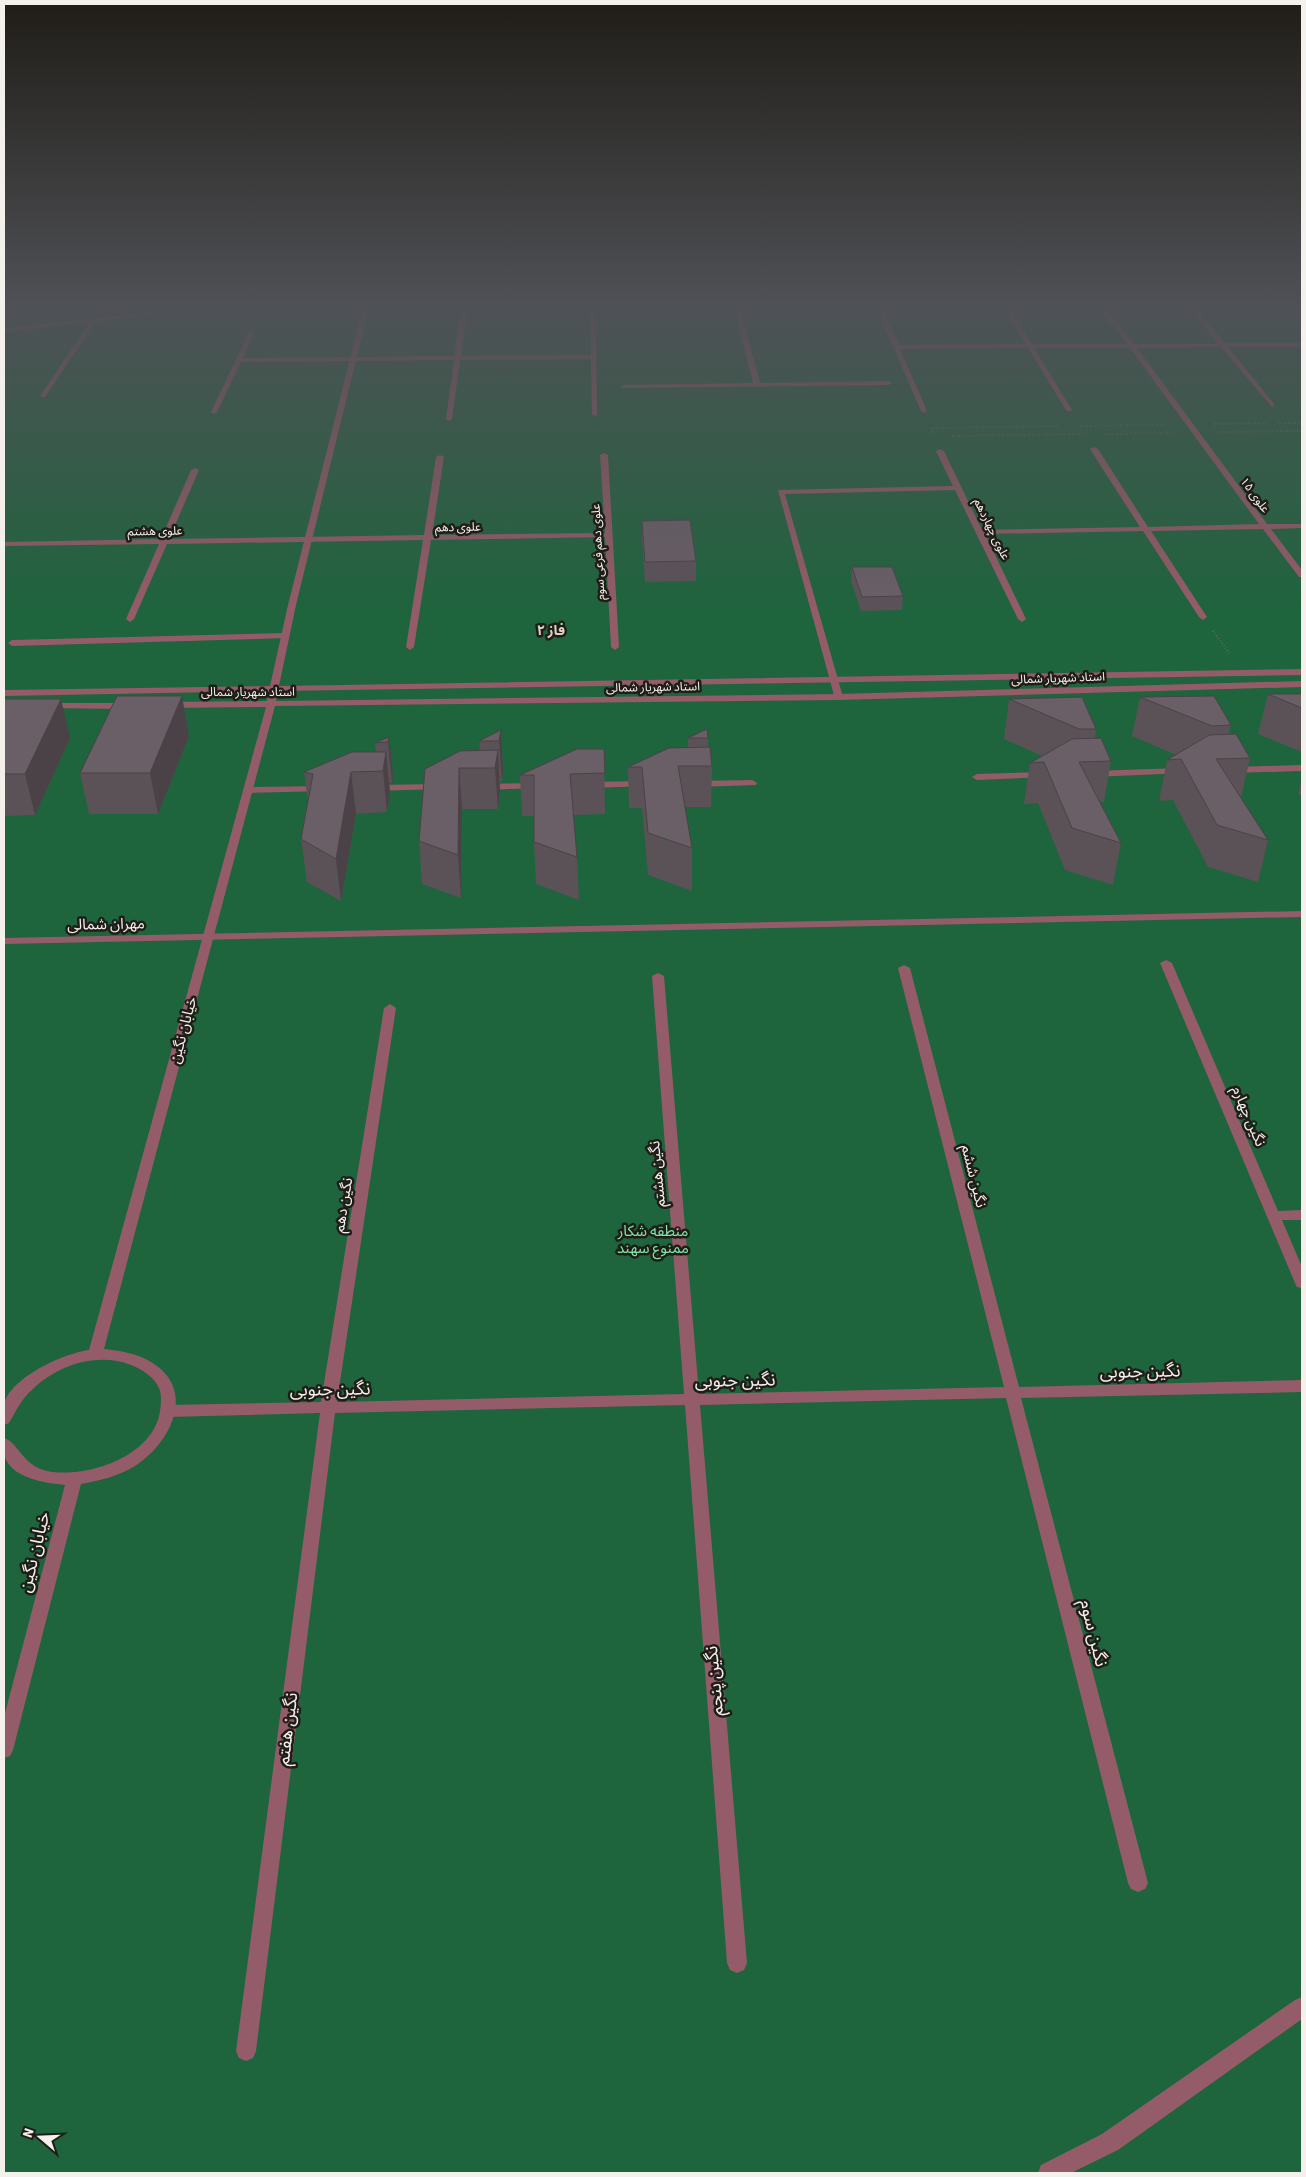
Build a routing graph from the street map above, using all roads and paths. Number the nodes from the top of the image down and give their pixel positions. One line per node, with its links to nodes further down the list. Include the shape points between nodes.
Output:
1 (216, 409): 7 (street)
2 (342, 409): 30 (street, خیابان نگین)
3 (451, 409): 9 (street)
4 (595, 409): 8 (street)
5 (1179, 409): 11 (street, علوی ۱۵)
6 (1069, 410): 12 (path)
7 (214, 412)
8 (595, 415)
9 (449, 419)
10 (1302, 423): 11 (path)
11 (1190, 424): 12 (path); 14 (street, علوی ۱۵)
12 (1079, 426): 15 (path); 16 (path, via 932,428)
13 (1302, 431): 14 (path)
14 (1195, 432): 15 (path); 24 (street, علوی ۱۵)
15 (1084, 434): 17 (path); 18 (path)
16 (933, 436)
17 (951, 436)
18 (1094, 449): 26 (street)
19 (940, 451): 23 (street, علوی چهاردهم)
20 (604, 455): 28 (street, علوی دهم فرعی سوم)
21 (440, 457): 29 (street)
22 (195, 470): 31 (street)
23 (958, 488): 27 (street, علوی چهاردهم); 43 (street, via 781,492)
24 (1264, 526): 25 (street); 26 (street); 33 (street, علوی ۱۵)
25 (1302, 526)
26 (1145, 528): 27 (street); 34 (street)
27 (980, 532): 35 (street, علوی چهاردهم)
28 (608, 535): 29 (street, علوی دهم); 40 (street, علوی دهم فرعی سوم)
29 (429, 539): 30 (street, علوی دهم); 39 (street)
30 (308, 541): 31 (street, علوی هشتم); 37 (street, خیابان نگین)
31 (164, 542): 32 (street, علوی هشتم); 36 (street)
32 (4, 544)
33 (1302, 574)
34 (1203, 617): 42 (path)
35 (1022, 619)
36 (130, 620)
37 (284, 636): 38 (street); 45 (street, خیابان نگین)
38 (12, 644)
39 (410, 647)
40 (615, 647)
41 (1302, 672): 42 (street, استاد شهریار شمالی)
42 (1244, 673): 43 (street, استاد شهریار شمالی)
43 (835, 680): 45 (street, استاد شهریار شمالی); 47 (street)
44 (1302, 684): 47 (street, استاد شهریار شمالی)
45 (274, 687): 46 (street, استاد شهریار شمالی); 48 (street, خیابان نگین)
46 (4, 693)
47 (838, 697): 48 (street, استاد شهریار شمالی)
48 (271, 705): 49 (street, استاد شهریار شمالی); 65 (street, خیابان نگین)
49 (34, 706)
50 (1302, 768): 51 (street)
51 (1223, 770)
52 (1194, 771): 53 (street)
53 (1085, 774)
54 (1056, 775): 55 (street)
55 (977, 777)
56 (752, 783): 58 (street)
57 (654, 784): 59 (street)
58 (683, 784)
59 (574, 785)
60 (545, 786): 62 (street)
61 (446, 787): 63 (street)
62 (476, 787)
63 (367, 788)
64 (337, 789): 65 (street)
65 (248, 790): 67 (street, خیابان نگین)
66 (1302, 914): 67 (street, مهران شمالی)
67 (208, 938): 68 (street, مهران شمالی); 76 (street, خیابان نگین)
68 (4, 941)
69 (1166, 963): 74 (street, نگین چهارم)
70 (904, 968): 78 (street, نگین ششم)
71 (658, 976): 79 (street, نگین هشتم)
72 (390, 1008): 80 (street, نگین دهم)
73 (1302, 1215): 74 (street)
74 (1274, 1216): 75 (street, نگین چهارم)
75 (1302, 1282)
76 (95, 1355): 81 (street, via 136,1360 151,1369 163,1380 169,1395); 82 (street, via 71,1360 28,1383 13,1399)
77 (1302, 1386): 78 (street, نگین جنوبی)
78 (1012, 1392): 79 (street, نگین جنوبی); 86 (street, نگین سوم)
79 (692, 1399): 80 (street, نگین جنوبی); 87 (street, نگین پنجم)
80 (328, 1408): 81 (street, نگین جنوبی); 89 (street, نگین هفتم)
81 (168, 1411): 84 (street, via 162,1430 146,1449 126,1464 100,1475)
82 (4, 1418)
83 (4, 1444): 84 (street, via 9,1456 24,1470 46,1479)
84 (74, 1480): 85 (street, خیابان نگین)
85 (4, 1750)
86 (1138, 1883)
87 (737, 1963)
88 (1302, 2007): 90 (street, via 1110,2142)
89 (246, 2051)
90 (1049, 2173)

